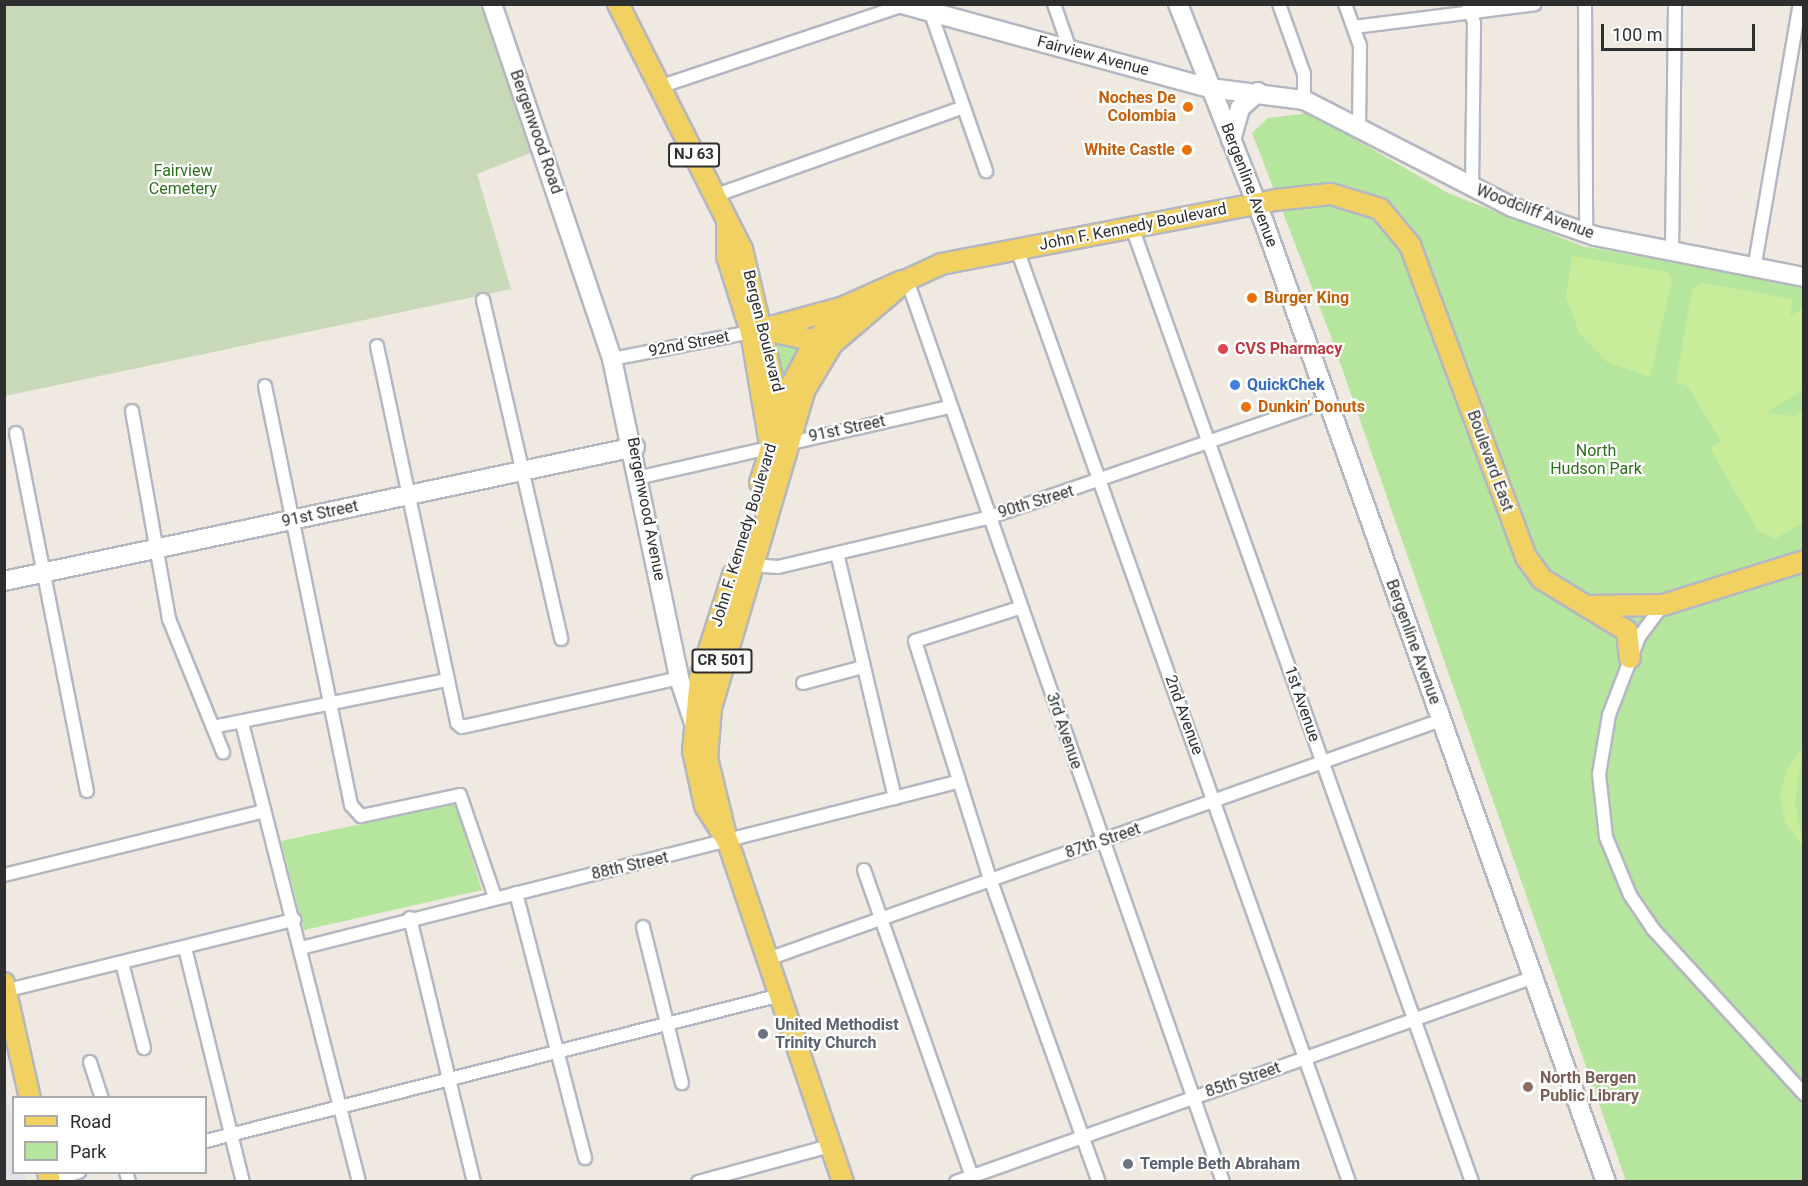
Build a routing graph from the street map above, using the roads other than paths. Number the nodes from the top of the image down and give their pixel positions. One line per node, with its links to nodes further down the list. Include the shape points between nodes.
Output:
1 (492, 4): 32 (street, Bergenwood Road)
2 (618, 4): 16 (main road, Bergen Boulevard / NJ 63)
3 (1054, 4): 15 (street)
4 (1178, 4): 19 (street, Bergenline Avenue)
5 (1280, 4): 20 (street, via 1305,74)
6 (1345, 4): 14 (street)
7 (1535, 4): 13 (street)
8 (1585, 4): 29 (street)
9 (1675, 4): 31 (street)
10 (1800, 4): 33 (street)
11 (903, 5): 12 (street, Fairview Avenue); 16 (street)
12 (929, 8): 15 (street, Fairview Avenue); 21 (street)
13 (1469, 8): 14 (street); 25 (street, via 1475,57)
14 (1354, 27): 22 (street, via 1360,46)
15 (1070, 50): 19 (street, Fairview Avenue)
16 (659, 87): 26 (main road, Bergen Boulevard / NJ 63)
17 (1258, 92): 18 (street, Fairview Avenue); 19 (street, Fairview Avenue); 23 (street, via 1240,108)
18 (1285, 95): 20 (street, Woodcliff Avenue)
19 (1214, 96): 23 (street, Bergenline Avenue)
20 (1304, 100): 22 (street, Woodcliff Avenue)
21 (964, 107): 24 (street); 26 (street)
22 (1359, 129): 25 (street, Woodcliff Avenue)
23 (1231, 140): 27 (street, Bergenline Avenue)
24 (986, 171)
25 (1472, 188): 29 (street, Woodcliff Avenue)
26 (714, 196): 38 (main road, Bergen Boulevard / NJ 63, via 742,249)
27 (1256, 203): 28 (main road, John F. Kennedy Boulevard); 43 (street, Bergenline Avenue); 64 (main road, Boulevard East, via 1351,196 1380,209 1397,226 1435,308 1526,557 1542,579)
28 (1132, 227): 30 (main road, John F. Kennedy Boulevard); 48 (street, 1st Avenue)
29 (1586, 233): 31 (street, Woodcliff Avenue)
30 (1017, 249): 35 (main road, John F. Kennedy Boulevard, via 941,264); 53 (street, 2nd Avenue)
31 (1672, 252): 33 (street, Woodcliff Avenue)
32 (580, 260): 41 (street, Bergenwood Avenue)
33 (1754, 269): 34 (street, Woodcliff Avenue)
34 (1803, 277)
35 (907, 280): 37 (main road, John F. Kennedy Boulevard, via 888,283); 39 (main road, John F. Kennedy Boulevard); 44 (street, 3rd Avenue)
36 (483, 300): 51 (street)
37 (846, 306): 38 (main road); 39 (main road, John F. Kennedy Boulevard)
38 (758, 331): 39 (main road); 41 (street, 92nd Street); 46 (main road, Bergen Boulevard / NJ 63); 49 (main road, Bergen Boulevard / NJ 63)
39 (824, 342): 46 (main road, John F. Kennedy Boulevard); 49 (main road, John F. Kennedy Boulevard)
40 (377, 346): 54 (street)
41 (612, 360): 50 (street, Bergenwood Avenue)
42 (265, 386): 56 (street)
43 (1327, 401): 48 (street, 90th Street); 73 (street, Bergenline Avenue)
44 (948, 407): 49 (street, 91st Street); 55 (street, 3rd Avenue)
45 (132, 411): 57 (street)
46 (780, 414): 49 (main road, John F. Kennedy Boulevard)
47 (16, 433): 61 (street)
48 (1211, 442): 53 (street, 90th Street); 79 (street, 1st Avenue)
49 (778, 444): 52 (street, 91st Street); 60 (main road, John F. Kennedy Boulevard / CR 501)
50 (635, 447): 51 (street, 91st Street); 52 (street, Bergenwood Avenue)
51 (522, 472): 54 (street, 91st Street); 66 (street)
52 (641, 477): 69 (street, Bergenwood Avenue)
53 (1099, 482): 55 (street, 90th Street); 83 (street, 2nd Avenue)
54 (408, 496): 56 (street, 91st Street); 70 (street)
55 (987, 518): 58 (street, 90th Street); 65 (street, 3rd Avenue)
56 (293, 519): 57 (street, 91st Street); 72 (street)
57 (155, 549): 61 (street, 91st Street); 75 (street, via 169,619)
58 (837, 553): 60 (street, 90th Street, via 778,567); 68 (street)
59 (1803, 561): 63 (main road)
60 (742, 565): 76 (main road, John F. Kennedy Boulevard / CR 501, via 700,678); 78 (main road, John F. Kennedy Boulevard / CR 501, via 711,704)
61 (40, 573): 62 (street, 91st Street); 81 (street)
62 (4, 581)
63 (1663, 604): 64 (main road); 67 (street)
64 (1584, 606): 67 (main road, Boulevard East, via 1628,633)
65 (1019, 608): 80 (street, via 915,641); 86 (street, 3rd Avenue)
66 (561, 639)
67 (1630, 658): 111 (street, via 1600,759 1601,817 1613,857 1653,929)
68 (863, 667): 71 (street); 82 (street)
69 (679, 678): 70 (street, via 493,720 457,723); 76 (street, Bergenwood Avenue)
70 (446, 680): 72 (street)
71 (803, 683)
72 (331, 704): 74 (street); 91 (street, via 351,805 361,816 460,795)
73 (1441, 720): 79 (street, 87th Street); 100 (street, Bergenline Avenue)
74 (242, 723): 75 (street); 84 (street)
75 (213, 727): 77 (street)
76 (695, 728): 78 (street, Bergenwood Avenue); 85 (main road, John F. Kennedy Boulevard / CR 501, via 694,768 711,822)
77 (222, 752)
78 (707, 758): 85 (main road, John F. Kennedy Boulevard / CR 501)
79 (1323, 763): 83 (street, 87th Street); 103 (street, 1st Avenue)
80 (957, 782): 82 (street, 88th Street); 89 (street)
81 (87, 791)
82 (895, 798): 85 (street, 88th Street)
83 (1216, 803): 86 (street, 87th Street); 107 (street, 2nd Avenue)
84 (264, 811): 88 (street); 93 (street)
85 (727, 840): 90 (street, 88th Street); 98 (main road, John F. Kennedy Boulevard / CR 501)
86 (1102, 841): 89 (street, 87th Street); 114 (street, 3rd Avenue)
87 (864, 870): 94 (street)
88 (4, 875)
89 (991, 881): 94 (street, 87th Street); 117 (street)
90 (516, 893): 91 (street, 88th Street); 106 (street)
91 (495, 897): 92 (street, 88th Street)
92 (410, 918): 97 (street, 88th Street); 109 (street)
93 (294, 920): 96 (street); 97 (street)
94 (881, 921): 98 (street, 87th Street); 122 (street)
95 (642, 927): 104 (street)
96 (185, 948): 99 (street); 116 (street)
97 (301, 948): 115 (street)
98 (765, 960): 102 (main road, John F. Kennedy Boulevard / CR 501)
99 (122, 963): 101 (street); 105 (street)
100 (1531, 978): 103 (street, 85th Street); 134 (street, Bergenline Avenue)
101 (5, 988): 112 (main road)
102 (777, 996): 104 (street); 119 (main road, John F. Kennedy Boulevard / CR 501)
103 (1415, 1020): 107 (street, 85th Street); 133 (street, 1st Avenue)
104 (668, 1025): 106 (street); 110 (street)
105 (144, 1048)
106 (557, 1051): 109 (street); 120 (street)
107 (1304, 1059): 114 (street, 85th Street); 132 (street, 2nd Avenue)
108 (90, 1062): 113 (street)
109 (448, 1080): 115 (street); 126 (street)
110 (682, 1083)
111 (1803, 1094)
112 (30, 1096)
113 (101, 1096)
114 (1193, 1097): 117 (street, 85th Street); 131 (street, 3rd Avenue)
115 (340, 1108): 116 (street); 125 (street)
116 (232, 1135): 118 (street); 124 (street)
117 (1082, 1137): 122 (street, 85th Street); 130 (street)
118 (207, 1141)
119 (830, 1146): 127 (street); 128 (main road, John F. Kennedy Boulevard / CR 501)
120 (585, 1158)
121 (75, 1174): 123 (street)
122 (973, 1179): 129 (street, 85th Street)
123 (49, 1181)
124 (243, 1182)
125 (359, 1182)
126 (474, 1182)
127 (698, 1182)
128 (843, 1182)
129 (956, 1182)
130 (1098, 1182)
131 (1223, 1182)
132 (1349, 1182)
133 (1472, 1182)
134 (1606, 1182)

